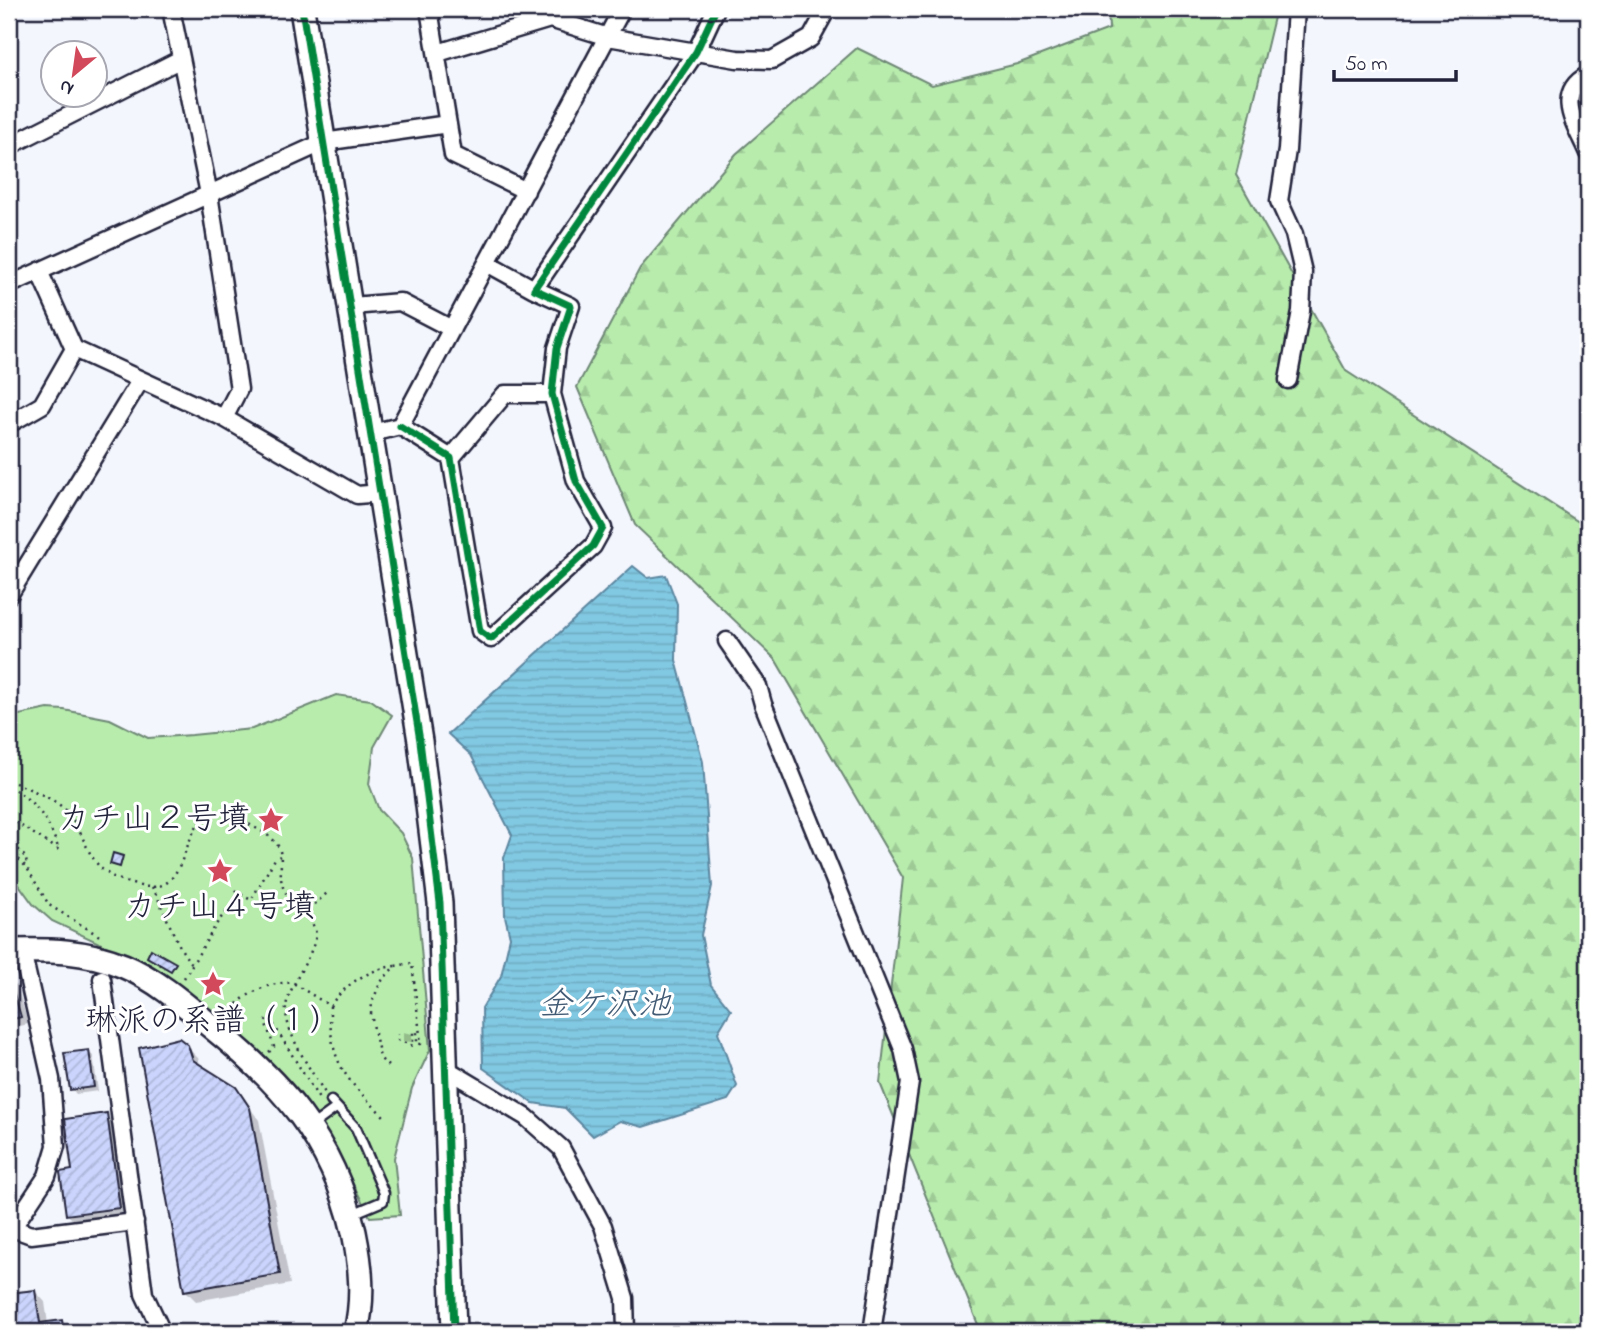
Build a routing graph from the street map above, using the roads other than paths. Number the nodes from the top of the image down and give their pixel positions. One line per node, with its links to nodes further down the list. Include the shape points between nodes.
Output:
1 (171, 9): 11 (street)
2 (302, 9): 14 (street)
3 (429, 9): 13 (street)
4 (622, 9): 8 (street)
5 (716, 9): 10 (street)
6 (827, 9): 10 (street, via 811,38 772,60)
7 (1296, 9): 26 (street, via 1279,201 1294,234 1303,272)
8 (608, 37): 9 (street, via 550,19); 10 (street); 17 (street)
9 (442, 52)
10 (696, 52): 22 (street)
11 (181, 59): 15 (street); 18 (street)
12 (1588, 75): 16 (street, via 1570,92 1567,104)
13 (448, 124): 14 (street); 17 (street, via 453,155)
14 (324, 142): 18 (street); 23 (street)
15 (9, 146)
16 (1588, 152)
17 (526, 191): 19 (street)
18 (209, 194): 20 (street); 29 (street, via 239,389)
19 (487, 263): 22 (street); 24 (street)
20 (39, 271): 21 (street); 25 (street)
21 (9, 285)
22 (534, 289): 28 (street, via 571,306 557,348)
23 (352, 306): 24 (street, via 400,302); 32 (street)
24 (452, 329): 31 (street)
25 (74, 349): 27 (street); 30 (street, via 42,405)
26 (1288, 380)
27 (139, 381): 29 (street); 35 (street)
28 (552, 394): 33 (street, via 505,394); 33 (street, via 576,481 603,528 593,546 491,639 480,631)
29 (224, 418): 34 (street, via 357,495)
30 (9, 424)
31 (400, 426): 32 (street); 33 (street)
32 (372, 433): 34 (street)
33 (451, 458)
34 (381, 493): 39 (street, via 440,903)
35 (9, 595)
36 (727, 641): 48 (street, via 758,686 903,1049 910,1082)
37 (15, 951): 40 (street, via 65,950 126,966 169,992 278,1085); 43 (street, via 51,1079 56,1146 47,1176)
38 (102, 979): 42 (street)
39 (448, 1070): 46 (street); 47 (street, via 526,1117 561,1148 603,1226 625,1298)
40 (326, 1112): 41 (street, via 329,1158); 41 (lane, via 356,1128 384,1193 376,1206)
41 (350, 1215): 45 (street, via 360,1261 362,1309)
42 (135, 1222): 43 (street, via 31,1235); 44 (street, via 144,1294)
43 (10, 1230)
44 (162, 1332)
45 (356, 1332)
46 (454, 1332)
47 (626, 1332)
48 (872, 1332)

